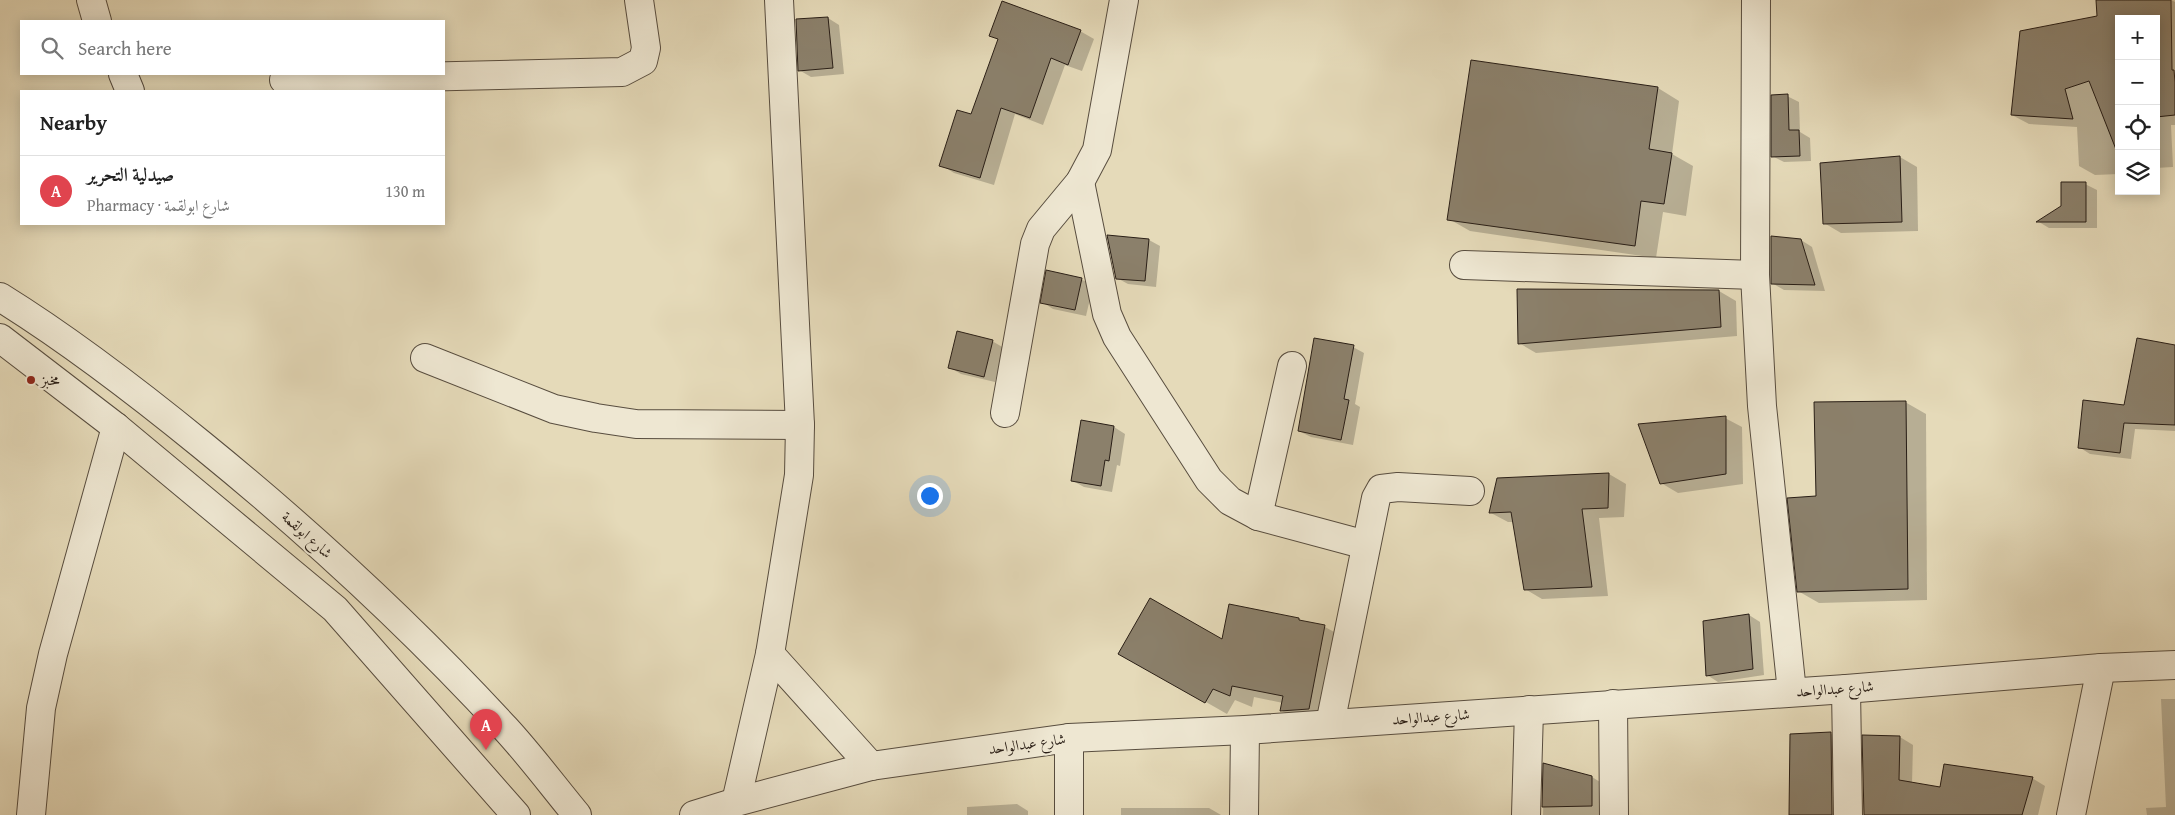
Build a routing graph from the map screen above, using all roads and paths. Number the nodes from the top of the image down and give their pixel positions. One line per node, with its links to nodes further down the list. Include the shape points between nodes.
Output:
1 (91, 0): 6 (street)
2 (639, 0): 8 (street, via 646,48 643,61 622,72)
3 (779, 0): 18 (street)
4 (1124, 0): 10 (street, via 1097,150)
5 (1756, 0): 12 (street)
6 (97, 20)
7 (122, 75): 9 (street)
8 (284, 80)
9 (130, 90)
10 (1080, 182): 17 (street, via 1041,229 1035,244); 21 (street, via 1107,314 1117,337 1209,480 1230,501)
11 (1464, 265): 12 (street)
12 (1755, 275): 27 (street, via 1762,406)
13 (0, 297): 37 (street, شارع ابولقمة, via 62,337 259,492 392,612 506,729)
14 (0, 338): 19 (street)
15 (425, 358): 18 (street, via 554,409 596,418 636,424)
16 (1292, 366): 21 (street)
17 (1005, 414)
18 (800, 425): 23 (street, via 799,475)
19 (116, 427): 35 (street, via 43,699); 36 (street, via 336,609)
20 (1470, 491): 22 (street, via 1381,489 1376,498)
21 (1258, 516): 22 (street)
22 (1366, 545): 30 (street)
23 (770, 654): 33 (street); 34 (street)
24 (2175, 664): 25 (street, شارع عبدالواحد)
25 (2100, 668): 26 (street, شارع عبدالواحد); 44 (street)
26 (1846, 689): 27 (street, شارع عبدالواحد); 43 (street)
27 (1792, 692): 28 (street, شارع عبدالواحد)
28 (1613, 704): 29 (street, شارع عبدالواحد); 42 (street)
29 (1529, 710): 30 (street, شارع عبدالواحد); 41 (street)
30 (1330, 724): 31 (street, شارع عبدالواحد)
31 (1245, 730): 32 (street, شارع عبدالواحد); 40 (street)
32 (1068, 738): 33 (street, شارع عبدالواحد); 39 (street)
33 (871, 766): 34 (street, شارع عبدالواحد)
34 (736, 802): 38 (street, شارع عبدالواحد)
35 (31, 815)
36 (516, 815)
37 (577, 815)
38 (694, 815)
39 (1069, 815)
40 (1244, 815)
41 (1526, 815)
42 (1614, 815)
43 (1848, 815)
44 (2071, 815)

